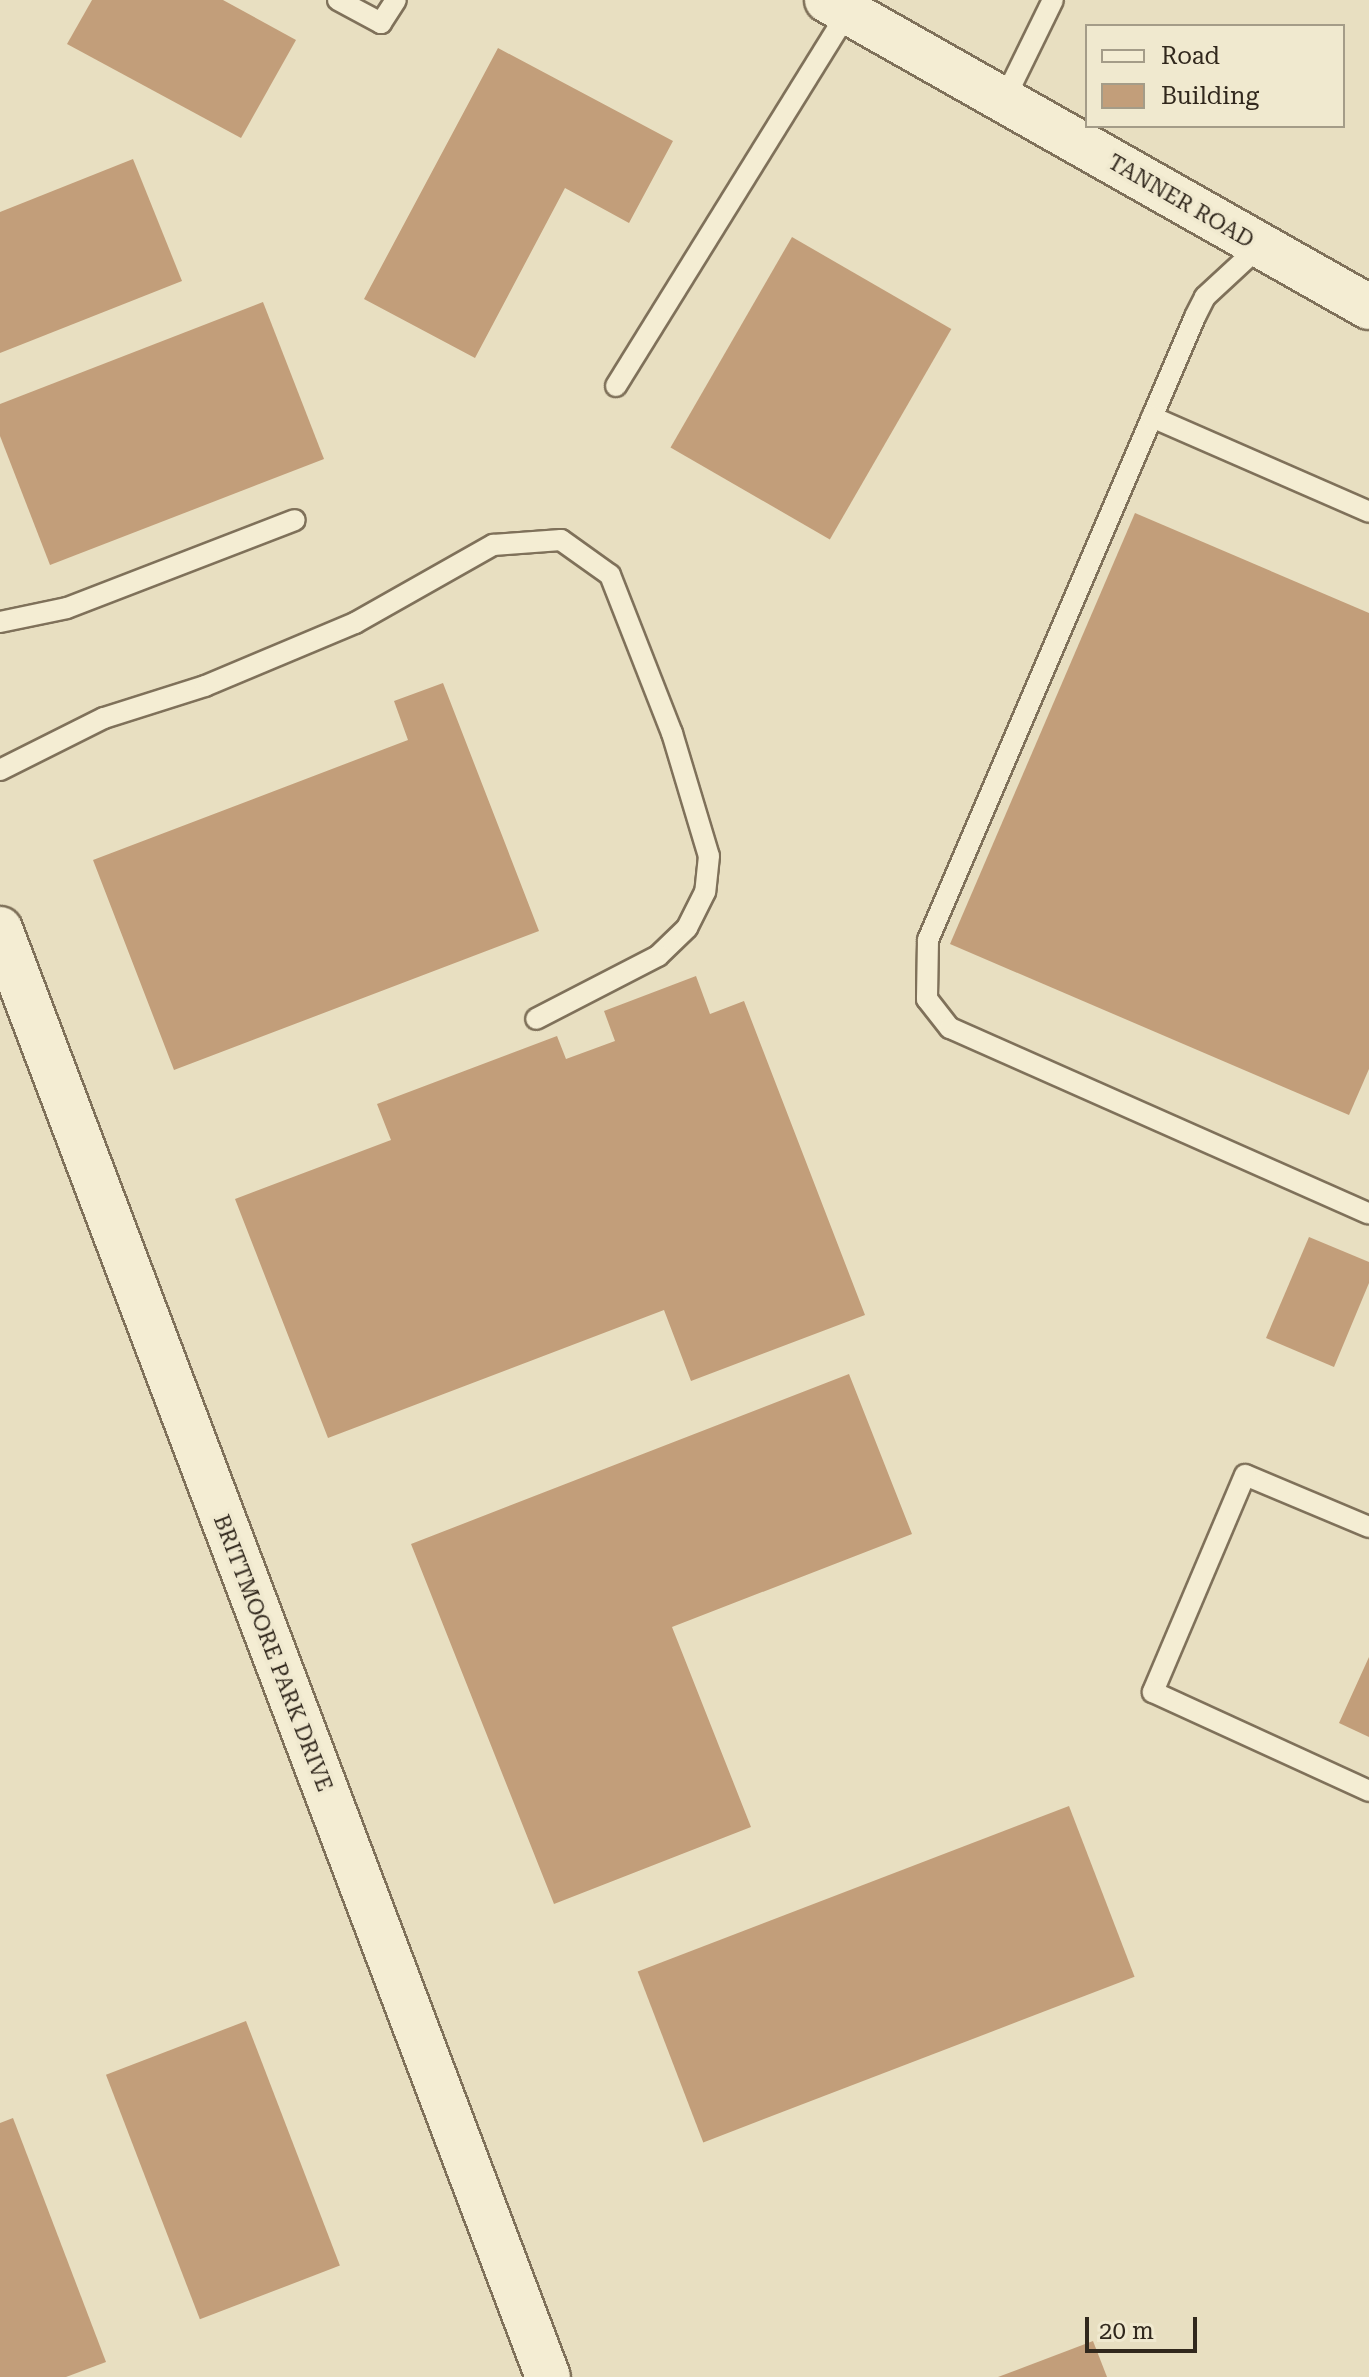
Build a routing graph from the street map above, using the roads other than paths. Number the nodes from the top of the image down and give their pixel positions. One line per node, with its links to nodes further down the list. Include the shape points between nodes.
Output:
1 (338, 0): 2 (lane, via 381,23)
2 (396, 0)
3 (1053, 0): 5 (lane)
4 (838, 6): 5 (street, TANNER ROAD); 8 (lane)
5 (1004, 100): 6 (street, TANNER ROAD)
6 (1260, 246): 7 (street, TANNER ROAD); 9 (lane, via 1205,297)
7 (1369, 307)
8 (616, 386)
9 (1152, 417): 10 (lane); 16 (lane, via 928,940 927,999 950,1028)
10 (1369, 512)
11 (295, 520): 12 (lane, via 67,608)
12 (2, 617)
13 (0, 770): 15 (lane, via 104,718 205,686 355,623 493,545 561,540 610,575 667,718 709,856 705,892 687,928 658,956)
14 (0, 929): 19 (street, BRITTMOORE PARK DRIVE)
15 (536, 1019)
16 (1369, 1214)
17 (1369, 1527): 18 (lane, via 1245,1475 1153,1692)
18 (1369, 1791)
19 (548, 2377)

